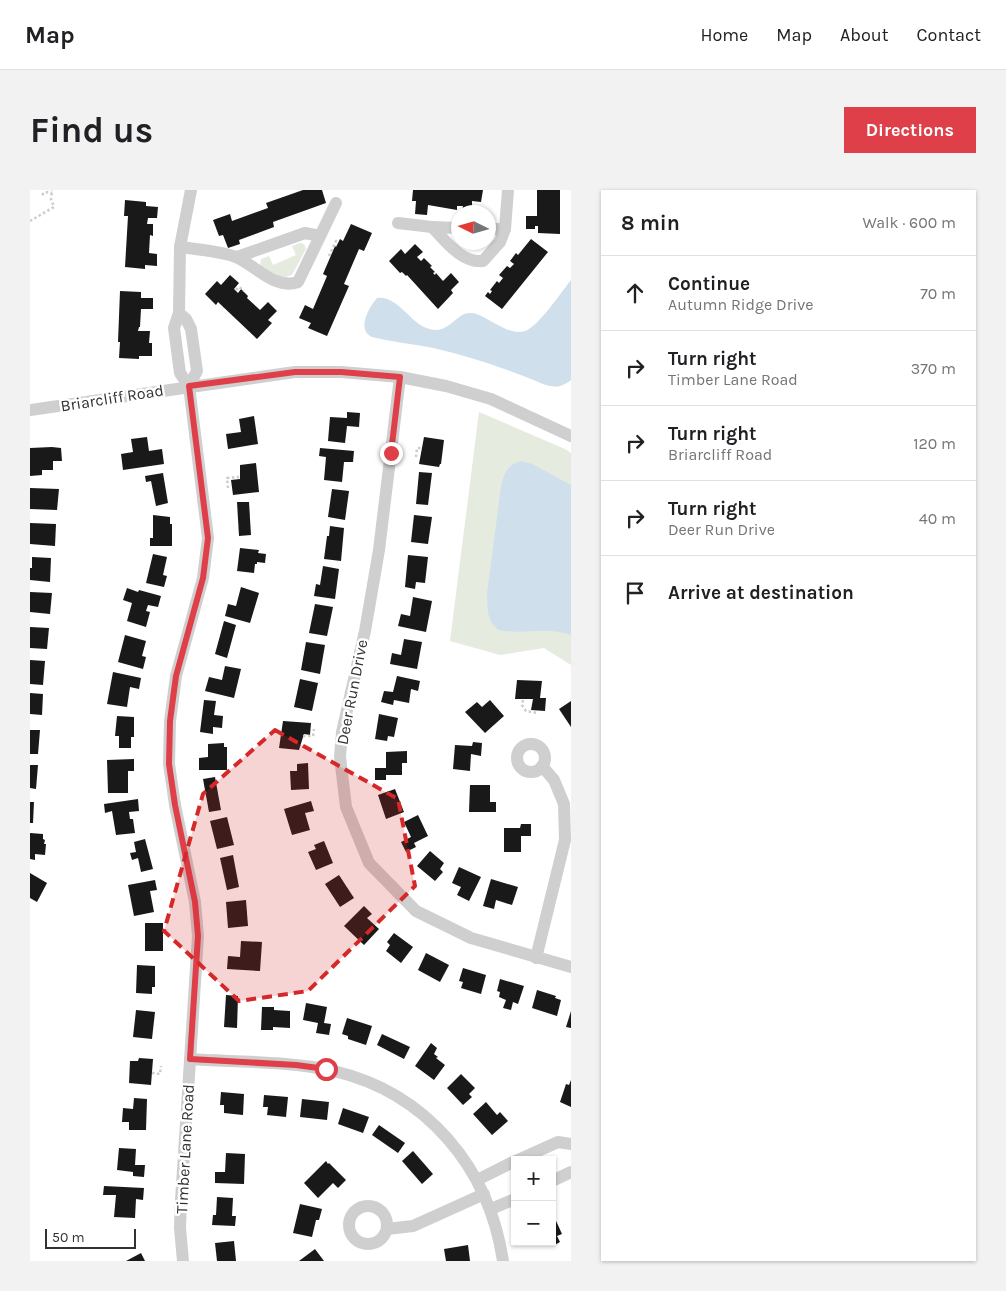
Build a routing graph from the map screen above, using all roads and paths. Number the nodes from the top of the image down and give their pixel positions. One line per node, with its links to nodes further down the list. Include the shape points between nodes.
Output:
1 (192, 190): 14 (street, Timber Lane Road)
2 (508, 190): 11 (street)
3 (52, 192): 4 (path); 6 (path, via 54,207)
4 (42, 195)
5 (336, 203): 12 (street)
6 (30, 222)
7 (398, 223): 8 (street)
8 (432, 226): 9 (street); 11 (street, via 462,257 473,262 482,261 500,242)
9 (451, 227)
10 (496, 229): 11 (street)
11 (505, 229)
12 (320, 236): 16 (street, via 305,234); 16 (street, via 298,282 291,285 281,284)
13 (338, 242): 15 (path)
14 (180, 247): 16 (street); 20 (street, Timber Lane Road, via 179,313 174,328 180,371)
15 (329, 256)
16 (236, 257)
17 (236, 290): 18 (path, via 239,287)
18 (244, 291)
19 (400, 377): 20 (street, Briarcliff Road, via 295,372); 22 (street, Briarcliff Road, via 491,398); 32 (street, Deer Run Drive, via 379,550 342,732 340,757 346,807 369,863 416,911 471,938)
20 (189, 386): 21 (street, Briarcliff Road); 34 (street, Timber Lane Road, via 208,538 203,578 176,676 169,764 195,902 198,936)
21 (30, 410)
22 (571, 436)
23 (422, 448): 24 (path, via 417,448)
24 (416, 456)
25 (239, 477): 26 (path, via 227,478)
26 (228, 488)
27 (523, 700): 28 (path, via 526,711)
28 (538, 712)
29 (314, 729): 30 (path, via 313,736)
30 (304, 736)
31 (542, 766): 32 (street, via 554,780 564,804 564,840)
32 (536, 958): 33 (street, Deer Run Drive)
33 (571, 967)
34 (190, 1059): 42 (street, via 315,1068 343,1073 370,1083 404,1102 433,1124 459,1152); 47 (street, Timber Lane Road, via 180,1228)
35 (161, 1066): 36 (path, via 160,1074)
36 (152, 1073)
37 (571, 1144): 38 (street, via 558,1142)
38 (525, 1156)
39 (511, 1163): 42 (street)
40 (571, 1172): 41 (street)
41 (556, 1179)
42 (477, 1180): 43 (street)
43 (484, 1194): 45 (street); 46 (street, via 413,1226)
44 (511, 1200): 45 (street)
45 (491, 1209): 48 (street)
46 (387, 1229)
47 (183, 1261)
48 (503, 1261)

